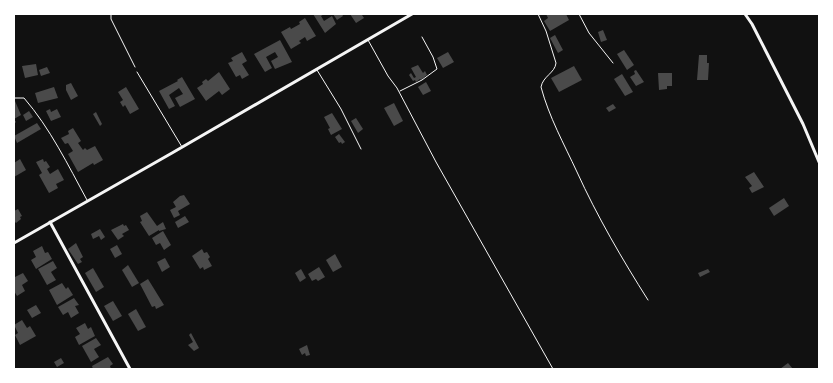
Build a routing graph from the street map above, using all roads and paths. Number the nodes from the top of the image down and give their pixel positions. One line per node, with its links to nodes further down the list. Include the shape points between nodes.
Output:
1 (111, 14): 10 (path)
2 (412, 14): 7 (street)
3 (538, 14): 19 (lane, via 556,63 541,87 550,113 584,188)
4 (579, 14): 8 (lane, via 589,33)
5 (745, 14): 15 (street, via 799,116)
6 (422, 37): 11 (lane, via 434,57 437,70)
7 (368, 40): 9 (street); 11 (lane)
8 (613, 63)
9 (317, 69): 13 (street); 14 (lane)
10 (138, 72): 13 (lane)
11 (399, 92): 21 (lane)
12 (14, 98): 16 (lane, via 24,98 35,111)
13 (182, 147): 16 (street)
14 (360, 148)
15 (819, 162)
16 (87, 201): 17 (street)
17 (50, 222): 18 (street); 20 (street)
18 (14, 243)
19 (648, 300)
20 (130, 369)
21 (553, 369)

